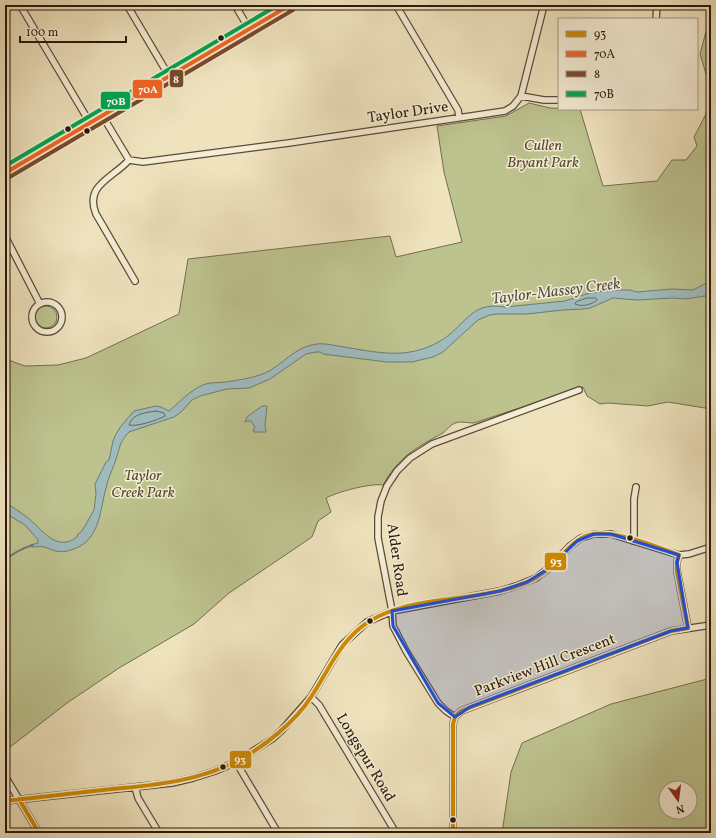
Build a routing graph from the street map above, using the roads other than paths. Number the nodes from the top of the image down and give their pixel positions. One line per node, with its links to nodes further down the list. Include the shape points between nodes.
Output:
1 (20, 5): 15 (street)
2 (127, 5): 10 (street)
3 (235, 5): 9 (street)
4 (290, 5): 9 (main road)
5 (396, 5): 14 (street, via 458,110)
6 (544, 5): 11 (street)
7 (657, 5): 8 (street)
8 (656, 18)
9 (249, 29): 10 (main road)
10 (169, 76): 13 (main road)
11 (521, 96): 12 (street); 14 (street, Taylor Drive, via 505,111)
12 (558, 100)
13 (102, 116): 15 (main road); 16 (street)
14 (459, 117): 16 (street, Taylor Drive, via 289,143 143,162)
15 (90, 123): 18 (main road)
16 (129, 160): 20 (street, via 97,188 93,199 96,214)
17 (5, 162): 18 (street)
18 (8, 171)
19 (5, 236): 21 (street)
20 (135, 280)
21 (40, 304): 21 (street, via 35,308 31,320 38,330 50,332 60,324 61,312 52,303)
22 (579, 390): 27 (street, Alder Road, via 432,444 414,455 397,471 384,494 378,517 378,538)
23 (636, 487): 24 (street)
24 (633, 540): 26 (street); 27 (street, via 602,533 587,536 570,546 553,565 536,578 519,585 500,591)
25 (711, 546): 26 (street, via 689,554)
26 (679, 554): 29 (street, via 677,571)
27 (392, 611): 30 (street, via 367,622 342,645); 31 (street, Alder Road, via 393,626 406,651 438,703)
28 (711, 625): 29 (street, Parkview Hill Crescent)
29 (688, 628): 31 (street, Parkview Hill Crescent, via 670,631 470,707)
30 (311, 697): 32 (street, via 281,732 261,748); 40 (street, Longspur Road, via 319,705)
31 (455, 716): 41 (street, via 452,731)
32 (236, 762): 34 (street, via 215,772 193,778); 39 (street)
33 (5, 776): 35 (street)
34 (135, 787): 35 (street); 38 (street, via 138,798)
35 (19, 799): 36 (street); 37 (street)
36 (5, 800)
37 (39, 833)
38 (159, 833)
39 (278, 833)
40 (396, 833)
41 (453, 833)

